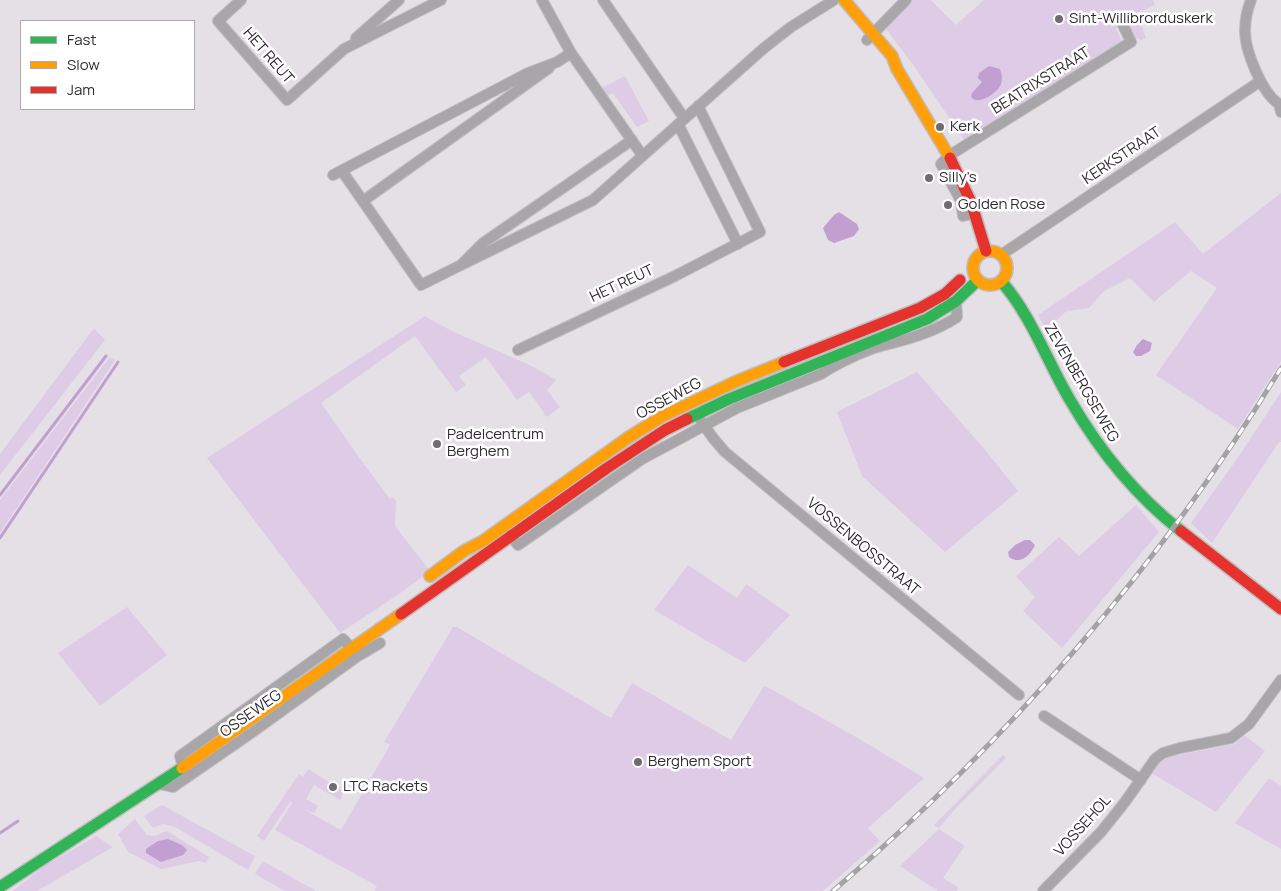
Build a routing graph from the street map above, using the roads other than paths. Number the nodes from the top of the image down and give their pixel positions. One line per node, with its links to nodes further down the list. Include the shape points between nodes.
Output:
1 (241, 0): 11 (street, HET REUT, via 218,21 287,100)
2 (399, 0): 11 (street, HET REUT)
3 (441, 0): 11 (street, HET REUT)
4 (542, 0): 12 (street)
5 (603, 0): 17 (street)
6 (835, 0): 10 (street); 15 (street, via 791,27)
7 (906, 0): 10 (street)
8 (1251, 0): 14 (street, via 1246,41)
9 (1123, 24): 20 (street, BEATRIXSTRAAT, via 1131,42)
10 (870, 37): 20 (street, via 886,61 897,69)
11 (344, 49)
12 (571, 53): 13 (street); 18 (street)
13 (557, 62): 21 (street); 21 (street, via 528,73 338,173)
14 (1260, 82): 16 (street); 24 (street, KERKSTRAAT)
15 (698, 106): 17 (street); 22 (street, HET REUT, via 760,232)
16 (1280, 107)
17 (681, 121): 19 (street); 22 (street)
18 (632, 140): 19 (street); 25 (street, via 483,243)
19 (642, 155): 25 (street, via 593,200)
20 (950, 156): 23 (street, via 975,213)
21 (363, 201): 25 (street, via 421,285)
22 (738, 244): 32 (street, HET REUT)
23 (986, 250): 24 (street); 27 (street, via 974,261 973,272)
24 (1001, 255): 28 (street, via 1007,268)
25 (461, 265)
26 (960, 280): 29 (street, OSSEWEG)
27 (978, 280): 28 (street, via 988,285); 30 (street, OSSEWEG)
28 (1001, 281): 41 (street, ZEVENBERGSEWEG, via 1014,296 1101,450 1128,482 1176,527)
29 (934, 301): 31 (street); 38 (street, OSSEWEG, via 737,381 663,416)
30 (956, 301): 31 (street, OSSEWEG); 34 (street, OSSEWEG, via 957,317 948,323 880,346)
31 (941, 312): 33 (street, OSSEWEG)
32 (518, 350)
33 (697, 413): 34 (street, VOSSENBOSSTRAAT); 35 (street, OSSEWEG, via 640,446)
34 (703, 425): 36 (street, OSSEWEG, via 642,459); 45 (street, VOSSENBOSSTRAAT, via 726,452)
35 (570, 494): 36 (street); 37 (street, OSSEWEG)
36 (577, 504): 37 (street, OSSEWEG, via 518,545)
37 (510, 535): 40 (street, OSSEWEG)
38 (442, 567): 39 (street, OSSEWEG); 40 (street)
39 (430, 576)
40 (450, 578): 43 (street, OSSEWEG)
41 (1281, 609)
42 (380, 643): 43 (street, OSSEWEG)
43 (355, 652): 48 (street, OSSEWEG, via 280,691); 48 (street, OSSEWEG, via 254,731 173,788)
44 (1281, 680): 47 (street, VOSSEHOL, via 1249,724 1231,738 1163,753 1155,758)
45 (1019, 695)
46 (1044, 716): 47 (street)
47 (1141, 780): 50 (street, VOSSEHOL, via 1101,832)
48 (159, 784): 49 (street, OSSEWEG)
49 (0, 888)
50 (1043, 891)

